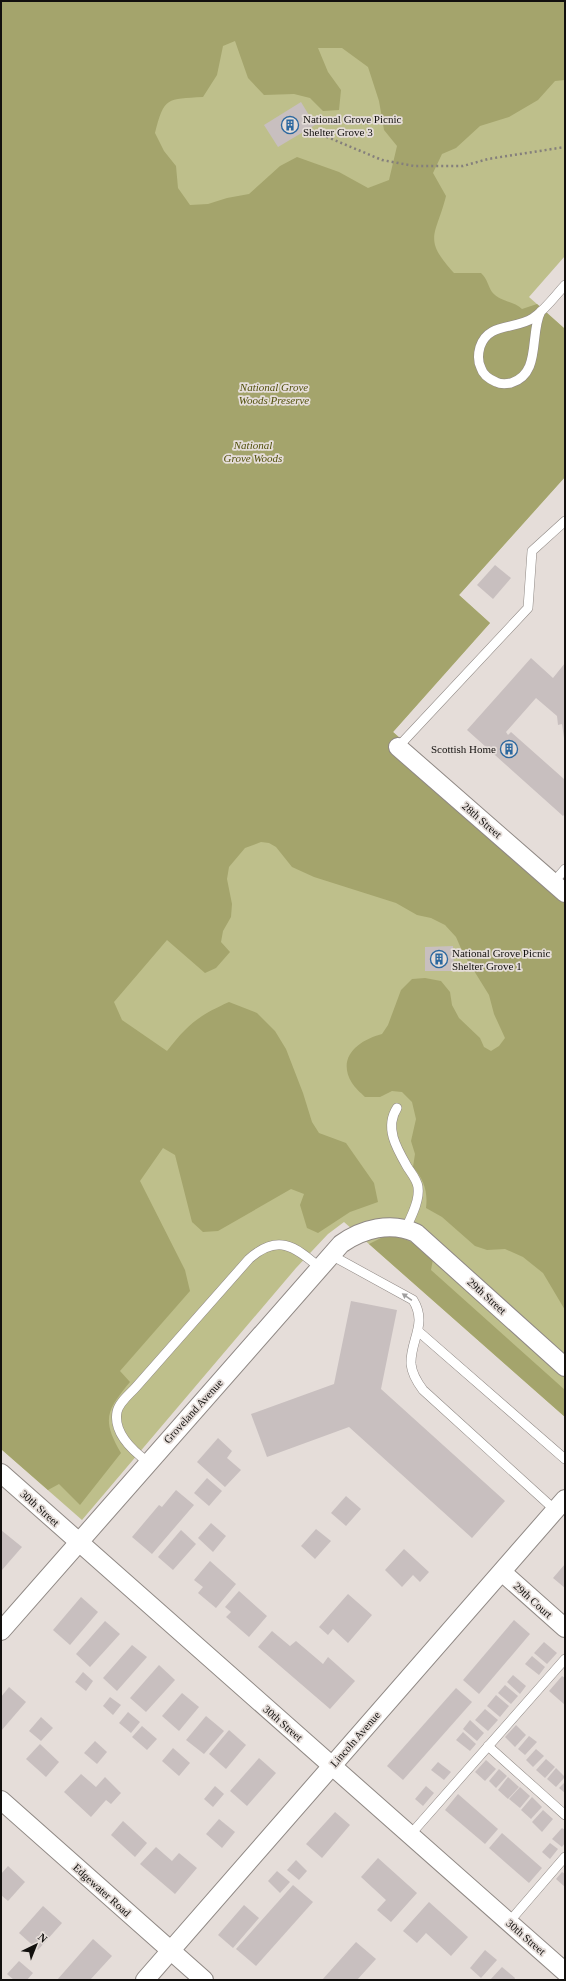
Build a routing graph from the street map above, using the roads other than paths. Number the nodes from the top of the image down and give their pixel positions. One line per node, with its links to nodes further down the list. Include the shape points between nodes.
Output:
1 (565, 285): 2 (lane)
2 (541, 311): 2 (lane, via 537,319 532,361 524,375 508,383 498,383 488,378 479,363 479,351 487,334 493,330 522,323)
3 (565, 522): 4 (lane, via 532,551 528,608)
4 (398, 747): 6 (street, 28th Street)
5 (565, 869): 6 (lane)
6 (559, 888)
7 (397, 1108): 8 (lane, via 390,1121 392,1134 418,1186 417,1199)
8 (406, 1228): 9 (street, Groveland Avenue, via 390,1227 362,1232 341,1244); 11 (street, 29th Street, via 424,1240)
9 (326, 1261): 10 (lane, one-way to 9, via 419,1310 413,1300); 13 (street, Groveland Avenue); 13 (lane, via 281,1244 259,1250 122,1402 117,1412 119,1429 126,1442)
10 (418, 1331): 12 (lane); 15 (lane, via 411,1364 415,1378 423,1390)
11 (565, 1367)
12 (565, 1459)
13 (148, 1462): 16 (street, Groveland Avenue)
14 (1, 1474): 16 (street, 30th Street)
15 (560, 1505): 17 (street, Lincoln Avenue)
16 (78, 1542): 19 (street, Groveland Avenue); 22 (street, 30th Street)
17 (502, 1572): 18 (street, 29th Court); 22 (street, Lincoln Avenue)
18 (565, 1628)
19 (1, 1631)
20 (565, 1659): 21 (lane)
21 (488, 1746): 24 (lane); 25 (lane)
22 (332, 1766): 25 (street, 30th Street); 28 (street, Lincoln Avenue)
23 (1, 1800): 28 (street, Edgewater Road)
24 (565, 1815)
25 (410, 1835): 27 (street, 30th Street)
26 (565, 1857): 27 (lane)
27 (509, 1922): 29 (street, 30th Street)
28 (171, 1951): 30 (street, Lincoln Avenue); 31 (street, Edgewater Road)
29 (565, 1972)
30 (145, 1980)
31 (204, 1980)

